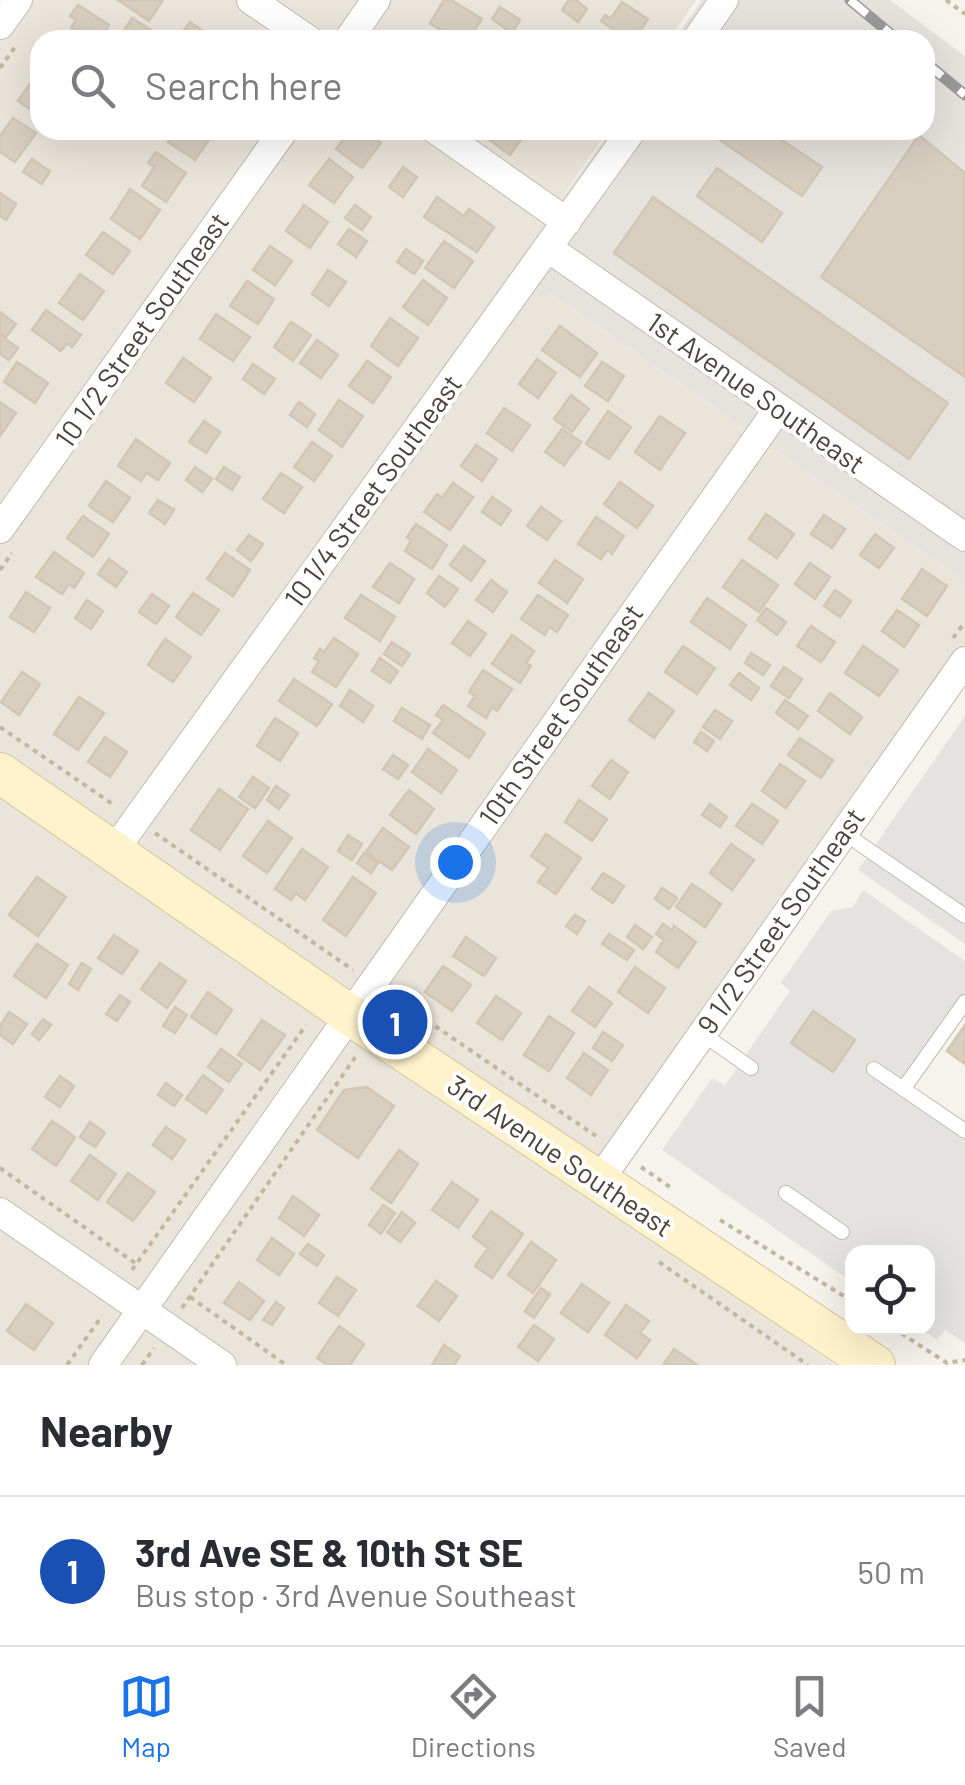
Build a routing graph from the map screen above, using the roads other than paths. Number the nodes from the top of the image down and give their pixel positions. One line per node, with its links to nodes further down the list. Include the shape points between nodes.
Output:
1 (18, 0): 5 (street)
2 (250, 0): 6 (street)
3 (376, 0): 7 (street)
4 (724, 0): 8 (street)
5 (0, 25)
6 (294, 30)
7 (355, 30)
8 (703, 30)
9 (277, 140): 15 (street, 10 1/2 Street Southeast)
10 (450, 140): 12 (street)
11 (625, 140): 12 (street, 10 1/4 Street Southeast)
12 (566, 222): 13 (street, 10 1/4 Street Southeast)
13 (548, 248): 14 (street, 1st Avenue Southeast); 20 (street, 10 1/4 Street Southeast)
14 (778, 409): 16 (street, 1st Avenue Southeast); 24 (street, 10th Street Southeast)
15 (0, 529)
16 (965, 537)
17 (965, 662): 19 (street, 9 1/2 Street Southeast)
18 (0, 773): 20 (main road, 3rd Avenue Southeast)
19 (844, 832): 21 (lane); 23 (street, 9 1/2 Street Southeast)
20 (113, 852): 24 (main road, 3rd Avenue Southeast)
21 (965, 916)
22 (965, 1002): 27 (lane)
23 (702, 1033): 25 (lane); 29 (street, 9 1/2 Street Southeast)
24 (354, 1034): 29 (main road, 3rd Avenue Southeast); 33 (street, 10th Street Southeast)
25 (752, 1068)
26 (874, 1069): 27 (lane)
27 (904, 1088): 28 (lane)
28 (965, 1131)
29 (598, 1182): 36 (main road, 3rd Avenue Southeast)
30 (786, 1193): 32 (lane)
31 (0, 1212): 33 (street)
32 (842, 1232)
33 (142, 1310): 34 (street, 10th Street Southeast); 35 (street)
34 (103, 1365)
35 (222, 1365)
36 (875, 1365)

